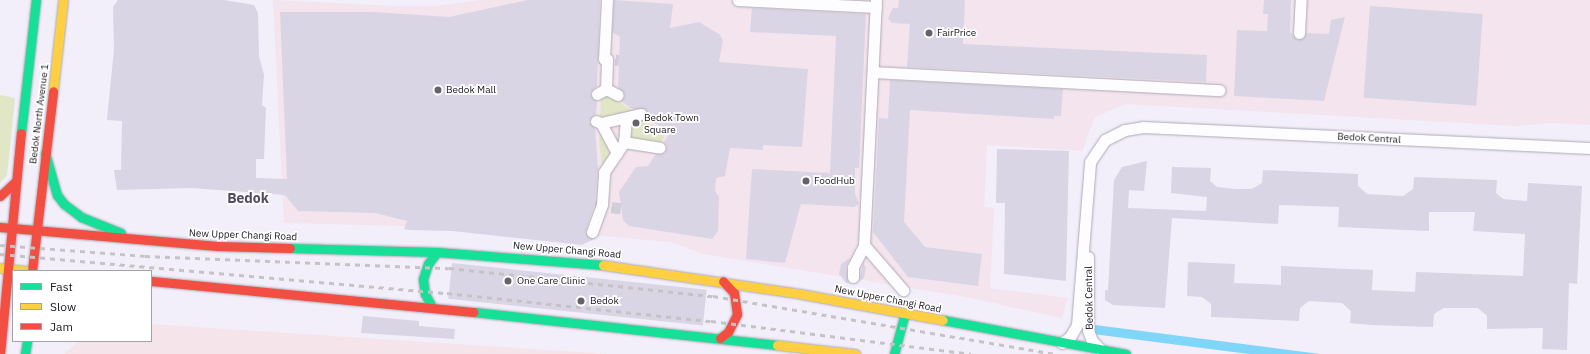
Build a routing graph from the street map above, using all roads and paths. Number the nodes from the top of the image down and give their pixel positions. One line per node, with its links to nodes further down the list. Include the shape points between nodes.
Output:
1 (36, 0): 19 (main road, Bedok North Avenue 1)
2 (63, 0): 17 (main road, Bedok North Avenue 1)
3 (607, 0): 10 (street, via 606,59 602,91)
4 (738, 0): 6 (street)
5 (1301, 0): 7 (street)
6 (876, 4): 8 (street)
7 (1299, 33)
8 (873, 72): 9 (street); 26 (street)
9 (1220, 90)
10 (618, 95)
11 (641, 114): 12 (street)
12 (626, 118): 14 (street); 18 (street, via 598,122)
13 (1148, 129): 16 (street, Bedok Central); 40 (street, Bedok Central, via 1134,128 1117,133 1102,144 1091,160 1087,176 1077,325 1070,337); 42 (street, Bedok Central, via 1114,138 1099,153 1092,168 1088,220 1088,330 1093,343)
14 (624, 142): 15 (street); 18 (street)
15 (660, 148)
16 (1590, 148)
17 (45, 153): 23 (main road, Bedok North Avenue 1); 25 (main road, via 57,195 67,207 103,227)
18 (617, 153): 24 (street, via 604,172 602,204)
19 (16, 181): 20 (main road); 22 (main road, Bedok North Avenue 1)
20 (0, 196)
21 (0, 227): 22 (main road, New Upper Changi Road)
22 (10, 229): 23 (main road, New Upper Changi Road); 28 (main road, Bedok North Avenue 1)
23 (36, 231): 25 (main road, New Upper Changi Road); 30 (main road, Bedok North Avenue 1)
24 (592, 232)
25 (140, 240): 27 (main road, New Upper Changi Road)
26 (864, 245): 31 (street, via 853,267); 34 (street)
27 (437, 252): 33 (main road, New Upper Changi Road, via 631,267); 35 (main road, via 428,264 423,279 425,294)
28 (3, 268): 29 (main road); 37 (main road, Bedok North Avenue 1)
29 (20, 270)
30 (32, 270)
31 (852, 277)
32 (152, 281): 35 (main road)
33 (723, 281): 36 (main road, New Upper Changi Road); 38 (main road, via 734,293 737,314 728,332)
34 (903, 290)
35 (432, 307): 38 (main road)
36 (905, 313): 40 (main road, New Upper Changi Road); 47 (main road)
37 (1, 326): 43 (main road, Bedok North Avenue 1)
38 (720, 338): 41 (main road)
39 (27, 342): 44 (main road)
40 (1062, 343): 42 (main road, New Upper Changi Road)
41 (786, 346): 45 (main road); 46 (main road)
42 (1103, 351): 48 (main road, New Upper Changi Road)
43 (0, 354)
44 (25, 354)
45 (806, 354)
46 (855, 354)
47 (894, 354)
48 (1126, 354)

